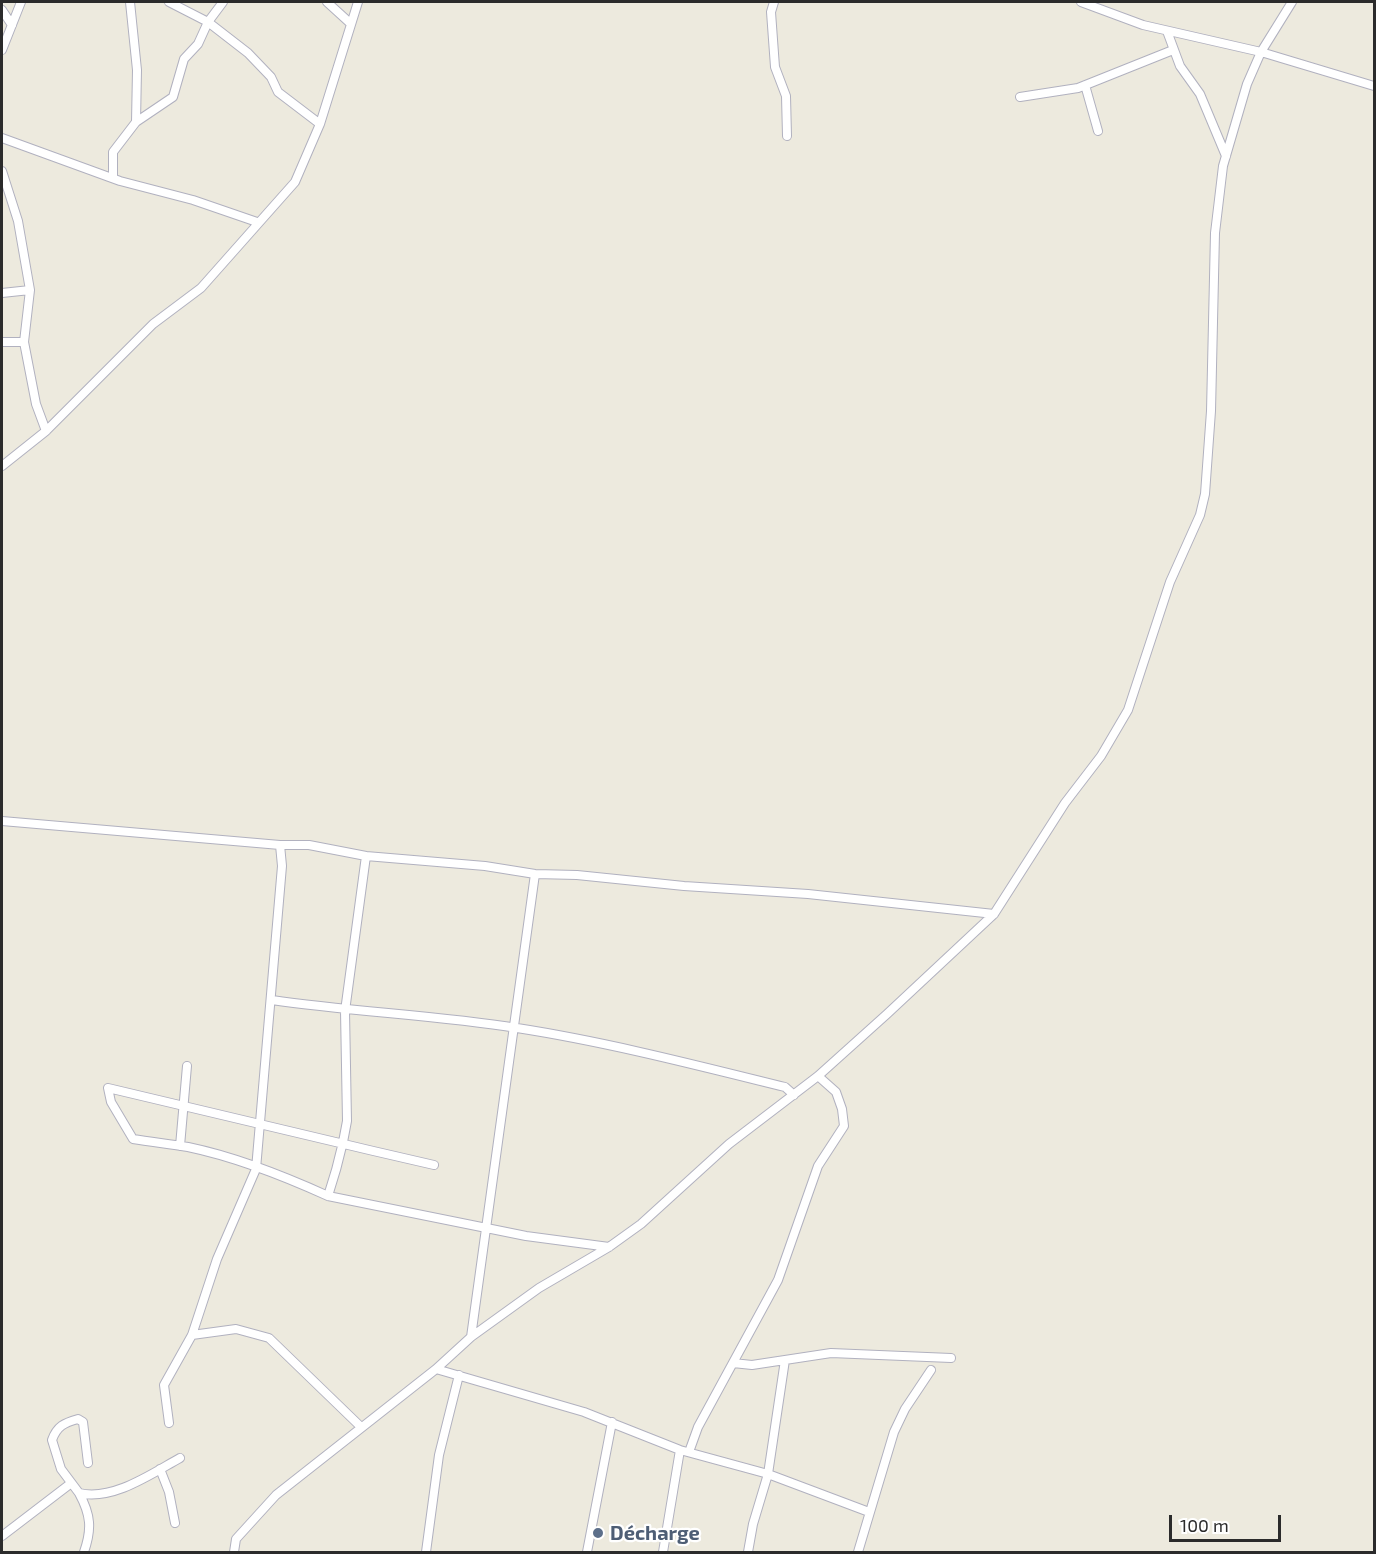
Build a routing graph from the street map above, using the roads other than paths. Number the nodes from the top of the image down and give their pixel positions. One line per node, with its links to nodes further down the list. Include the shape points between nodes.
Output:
1 (21, 2): 14 (street)
2 (130, 2): 22 (street)
3 (169, 2): 12 (street)
4 (223, 2): 12 (street)
5 (327, 2): 13 (street)
6 (358, 2): 13 (street)
7 (774, 2): 25 (street, via 774,67 786,96)
8 (1081, 2): 10 (street)
9 (1292, 2): 18 (street)
10 (1103, 6): 15 (street)
11 (2, 10): 14 (street)
12 (208, 22): 22 (street, via 198,44 184,60 173,97); 23 (street, via 248,53 271,77 278,92)
13 (350, 23): 23 (street)
14 (12, 25): 16 (street)
15 (1167, 31): 17 (street); 18 (street)
16 (2, 50)
17 (1173, 50): 19 (street); 27 (street, via 1200,94)
18 (1261, 52): 20 (street); 27 (street, via 1247,84)
19 (1086, 86): 21 (street); 24 (street)
20 (1374, 86)
21 (1020, 97)
22 (136, 122): 29 (street, via 113,152)
23 (320, 124): 30 (street, via 295,182)
24 (1098, 131)
25 (787, 136)
26 (2, 138): 29 (street)
27 (1226, 156): 41 (street, via 1215,233 1211,411 1200,514 1170,582 1128,710)
28 (2, 171): 31 (street, via 18,221)
29 (113, 177): 30 (street)
30 (257, 222): 35 (street, via 201,288 153,324)
31 (30, 290): 32 (street); 34 (street)
32 (2, 293)
33 (2, 342): 34 (street)
34 (24, 342): 35 (street, via 36,404)
35 (46, 432): 36 (street)
36 (2, 466)
37 (2, 821): 38 (street)
38 (280, 845): 39 (street, via 309,845); 42 (street, via 282,866)
39 (366, 856): 40 (street); 43 (street)
40 (535, 874): 41 (street, via 772,891); 44 (street)
41 (994, 914): 46 (street)
42 (272, 1000): 43 (street); 49 (street)
43 (345, 1011): 44 (street); 50 (street, via 348,1121)
44 (514, 1027): 47 (street, via 664,1057 784,1087); 55 (street)
45 (187, 1066): 48 (street)
46 (818, 1076): 47 (street); 61 (street, via 836,1092 843,1126 818,1166 778,1280)
47 (794, 1095): 56 (street, via 729,1144 641,1224)
48 (185, 1107): 49 (street); 51 (street); 51 (street, via 108,1088 111,1101 133,1139)
49 (261, 1125): 50 (street); 53 (street)
50 (342, 1144): 52 (street); 54 (street)
51 (180, 1146): 53 (street)
52 (434, 1165)
53 (256, 1169): 54 (street, via 277,1173); 57 (street, via 209,1281)
54 (328, 1196): 55 (street)
55 (485, 1227): 56 (street); 58 (street)
56 (609, 1247): 58 (street, via 539,1288)
57 (192, 1335): 66 (street, via 164,1385); 67 (street, via 236,1329 269,1338)
58 (471, 1337): 62 (street)
59 (951, 1359): 60 (street, via 831,1353)
60 (784, 1360): 61 (street, via 752,1365); 72 (street)
61 (734, 1363): 68 (street)
62 (436, 1369): 64 (street); 67 (street)
63 (931, 1370): 75 (street, via 894,1432)
64 (459, 1374): 65 (street); 80 (street, via 439,1455)
65 (612, 1422): 68 (street); 81 (street)
66 (169, 1423)
67 (360, 1426): 79 (street, via 276,1495 236,1539)
68 (685, 1451): 72 (street); 82 (street)
69 (180, 1458): 71 (street)
70 (88, 1463): 73 (street, via 83,1422 65,1422 52,1440)
71 (160, 1469): 74 (street, via 111,1491); 76 (street)
72 (768, 1474): 75 (street); 83 (street)
73 (70, 1484): 74 (street); 77 (street)
74 (79, 1493): 78 (street, via 88,1509 90,1524)
75 (869, 1512): 84 (street)
76 (175, 1523)
77 (2, 1536)
78 (84, 1552)
79 (234, 1552)
80 (429, 1552)
81 (587, 1552)
82 (663, 1552)
83 (748, 1552)
84 (858, 1552)

